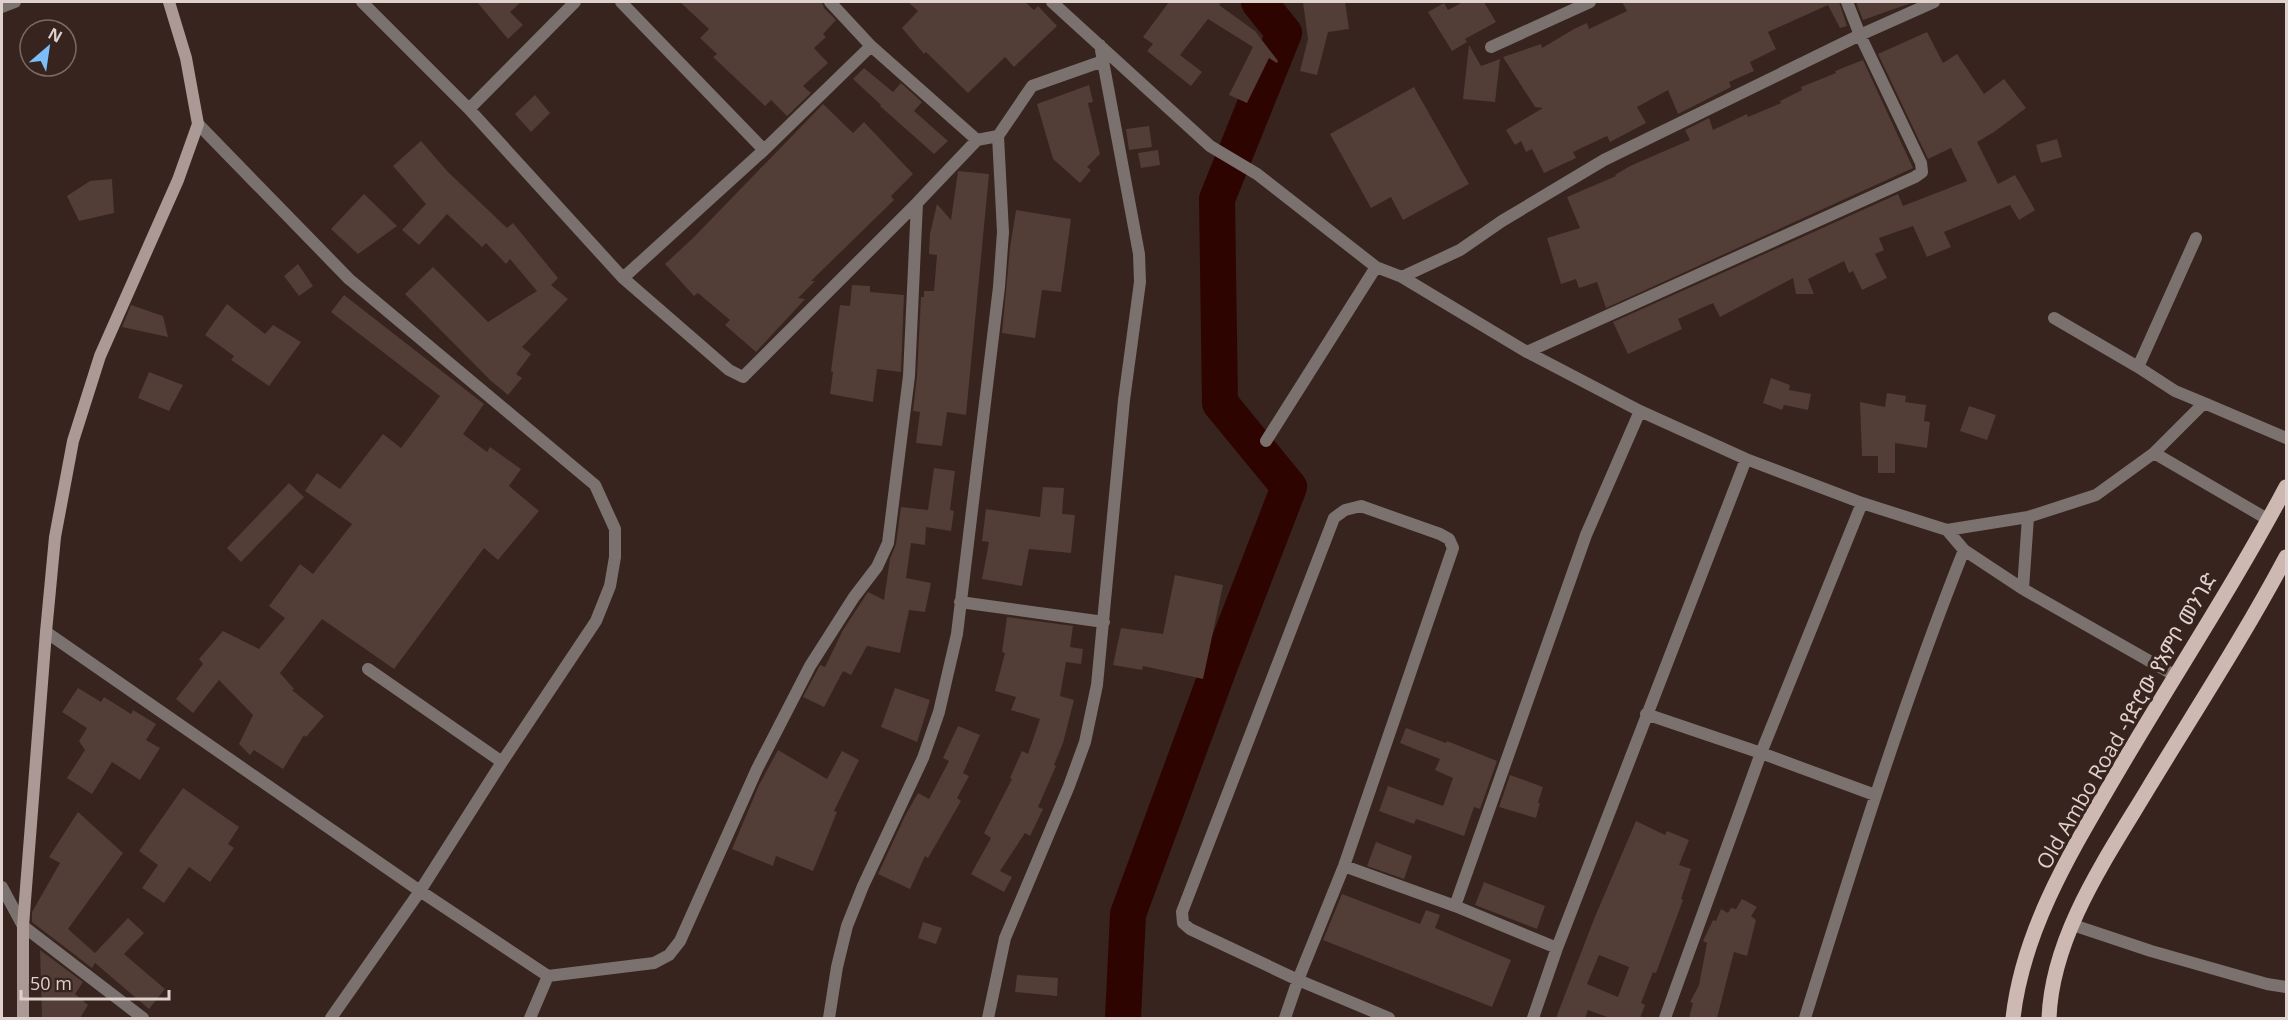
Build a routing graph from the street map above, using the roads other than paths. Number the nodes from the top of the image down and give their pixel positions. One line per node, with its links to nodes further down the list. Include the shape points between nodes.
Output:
1 (15, 2): 11 (street)
2 (169, 2): 18 (main road, via 186,58)
3 (575, 2): 17 (street)
4 (621, 2): 21 (street)
5 (830, 2): 14 (street)
6 (1052, 2): 13 (street)
7 (1590, 2): 15 (street)
8 (1847, 2): 12 (street)
9 (1935, 2): 12 (street)
10 (369, 4): 17 (street)
11 (2, 7)
12 (1860, 34): 25 (street, via 1604,160 1460,250); 28 (street, via 1922,172)
13 (1100, 45): 16 (street); 24 (street, via 1210,146 1257,174)
14 (871, 46): 20 (street); 21 (street)
15 (1491, 46)
16 (1103, 61): 19 (street, via 1032,86); 45 (street, via 1139,254 1140,282 1124,400)
17 (469, 109): 26 (street)
18 (198, 124): 46 (main road, via 178,180 100,356 73,441 55,537); 51 (street, via 349,279 595,485 615,529 610,586 596,621)
19 (998, 136): 20 (street); 44 (street, via 1003,232 999,287)
20 (977, 140): 22 (street)
21 (764, 150): 26 (street)
22 (917, 203): 26 (street, via 743,377 729,370); 60 (street, via 909,376 888,543 878,567 810,666 757,769 680,941 669,955 654,963)
23 (2196, 238): 29 (street)
24 (1376, 267): 25 (street); 33 (street)
25 (1402, 277): 28 (street)
26 (623, 278)
27 (2054, 318): 29 (street)
28 (1527, 352): 31 (street)
29 (2138, 367): 30 (street, via 2175,391)
30 (2204, 403): 32 (street); 34 (street)
31 (1640, 411): 35 (street); 56 (street, via 1586,535)
32 (2286, 438)
33 (1266, 441)
34 (2154, 453): 38 (street, via 2096,495); 39 (street)
35 (1746, 459): 37 (street); 49 (street)
36 (2286, 487): 39 (main road, Old Ambo Road -የድሮው የአምቦ መንገድ)
37 (1862, 503): 40 (street); 50 (street)
38 (2028, 517): 40 (street); 43 (street)
39 (2270, 520): 48 (main road, Old Ambo Road -የድሮው የአምቦ መንገድ)
40 (1947, 530): 41 (street)
41 (1964, 550): 43 (street); 52 (street, via 1928,640)
42 (2286, 557): 57 (main road, via 2255,617 2102,865)
43 (2023, 589): 48 (street)
44 (960, 602): 45 (street); 67 (street, via 957,634 939,712 923,758 847,926)
45 (1104, 622): 68 (street, via 1097,686 1085,741 1005,938)
46 (46, 632): 55 (street); 58 (main road)
47 (368, 669): 51 (street)
48 (2174, 675): 74 (main road, Old Ambo Road -የድሮው የአምቦ መንገድ, via 2070,852 2024,956)
49 (1646, 714): 50 (street); 59 (street)
50 (1761, 753): 52 (street); 72 (street)
51 (502, 762): 55 (street)
52 (1875, 795): 73 (street)
53 (1344, 866): 56 (street); 61 (street); 61 (street, via 1453,548 1449,539 1440,534 1361,506 1334,518 1182,912 1183,923 1191,929)
54 (2, 887): 58 (street)
55 (420, 891): 60 (street); 65 (street)
56 (1455, 906): 59 (street)
57 (2073, 925): 62 (street, via 2151,951); 75 (main road, via 2057,965)
58 (24, 926): 63 (main road); 64 (street)
59 (1557, 948): 71 (street)
60 (548, 976): 66 (street)
61 (1298, 980): 69 (street); 70 (street)
62 (2286, 987)
63 (23, 1018)
64 (143, 1018)
65 (331, 1018)
66 (530, 1018)
67 (829, 1018)
68 (988, 1018)
69 (1285, 1018)
70 (1389, 1018)
71 (1533, 1018)
72 (1665, 1018)
73 (1804, 1018)
74 (2013, 1018)
75 (2049, 1018)

